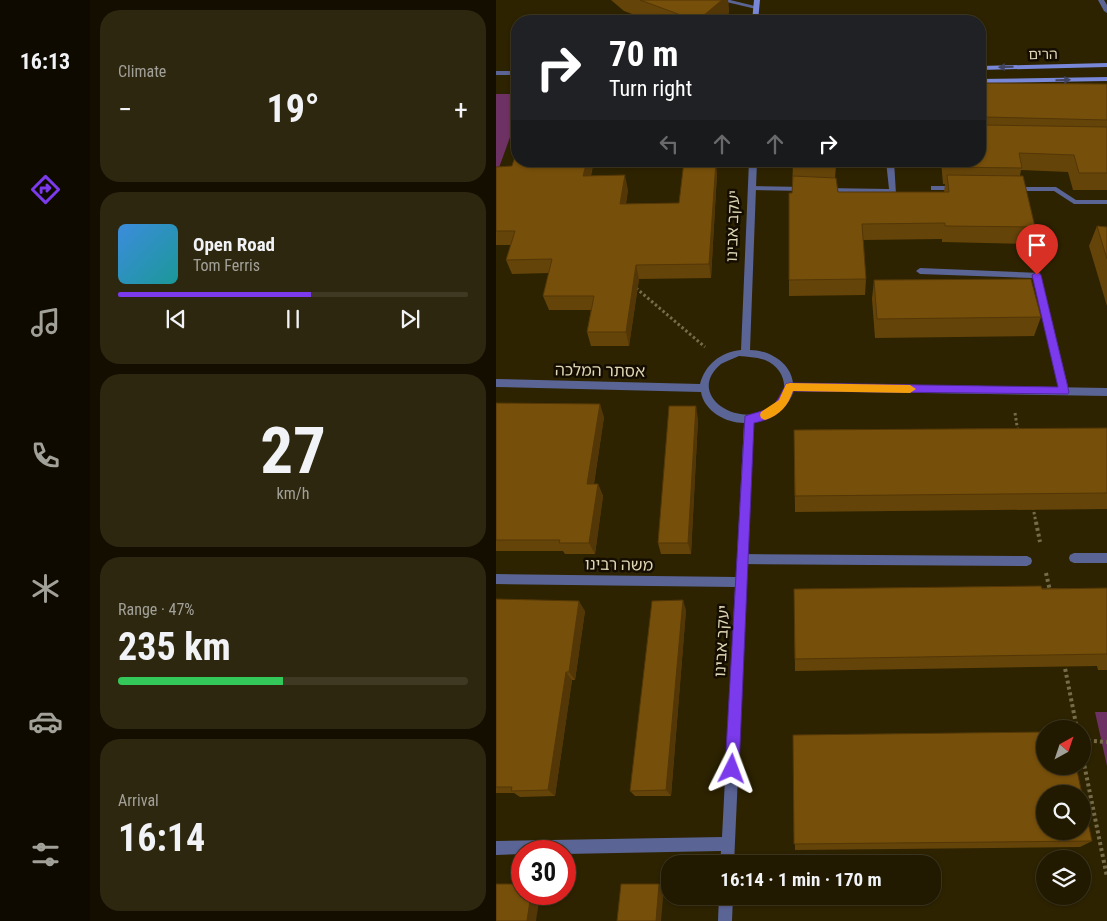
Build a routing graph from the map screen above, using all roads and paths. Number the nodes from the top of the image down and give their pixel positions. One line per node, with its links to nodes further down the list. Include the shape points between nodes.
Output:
1 (721, 0): 3 (street)
2 (1101, 0): 4 (street)
3 (757, 4)
4 (1107, 11)
5 (1107, 65): 6 (street, הרים, one-way to 6)
6 (986, 68)
7 (496, 73): 8 (street)
8 (511, 74)
9 (1107, 79): 10 (street, הרים, one-way to 9)
10 (986, 81)
11 (753, 167): 13 (street, יעקב אבינו)
12 (891, 167): 13 (street, via 893,192)
13 (752, 188): 20 (street, יעקב אבינו)
14 (934, 188): 15 (street)
15 (971, 188)
16 (1009, 189): 17 (street, via 1056,189 1074,202)
17 (1107, 202)
18 (920, 271): 25 (street, via 1037,275)
19 (631, 284): 21 (path)
20 (745, 353): 21 (street); 23 (street, via 775,360 786,372)
21 (720, 360): 24 (street, via 708,373)
22 (496, 383): 24 (street, אסתר המלכה)
23 (790, 387): 25 (street); 27 (street, via 784,402 774,411)
24 (704, 388): 27 (street, via 709,403 717,411 729,417)
25 (1064, 392): 26 (street)
26 (1107, 392)
27 (749, 419): 30 (street, יעקב אבינו)
28 (1074, 558): 29 (street)
29 (1107, 558)
30 (742, 559): 31 (street); 33 (street, יעקב אבינו)
31 (1026, 561)
32 (496, 579): 33 (street, משה רבינו)
33 (741, 582): 37 (street, יעקב אבינו)
34 (1091, 741): 35 (path)
35 (1107, 742)
36 (1086, 775): 40 (path)
37 (728, 844): 38 (street); 39 (street, יעקב אבינו)
38 (496, 848)
39 (728, 855)
40 (1107, 878)
41 (726, 905): 42 (street)
42 (725, 921)

